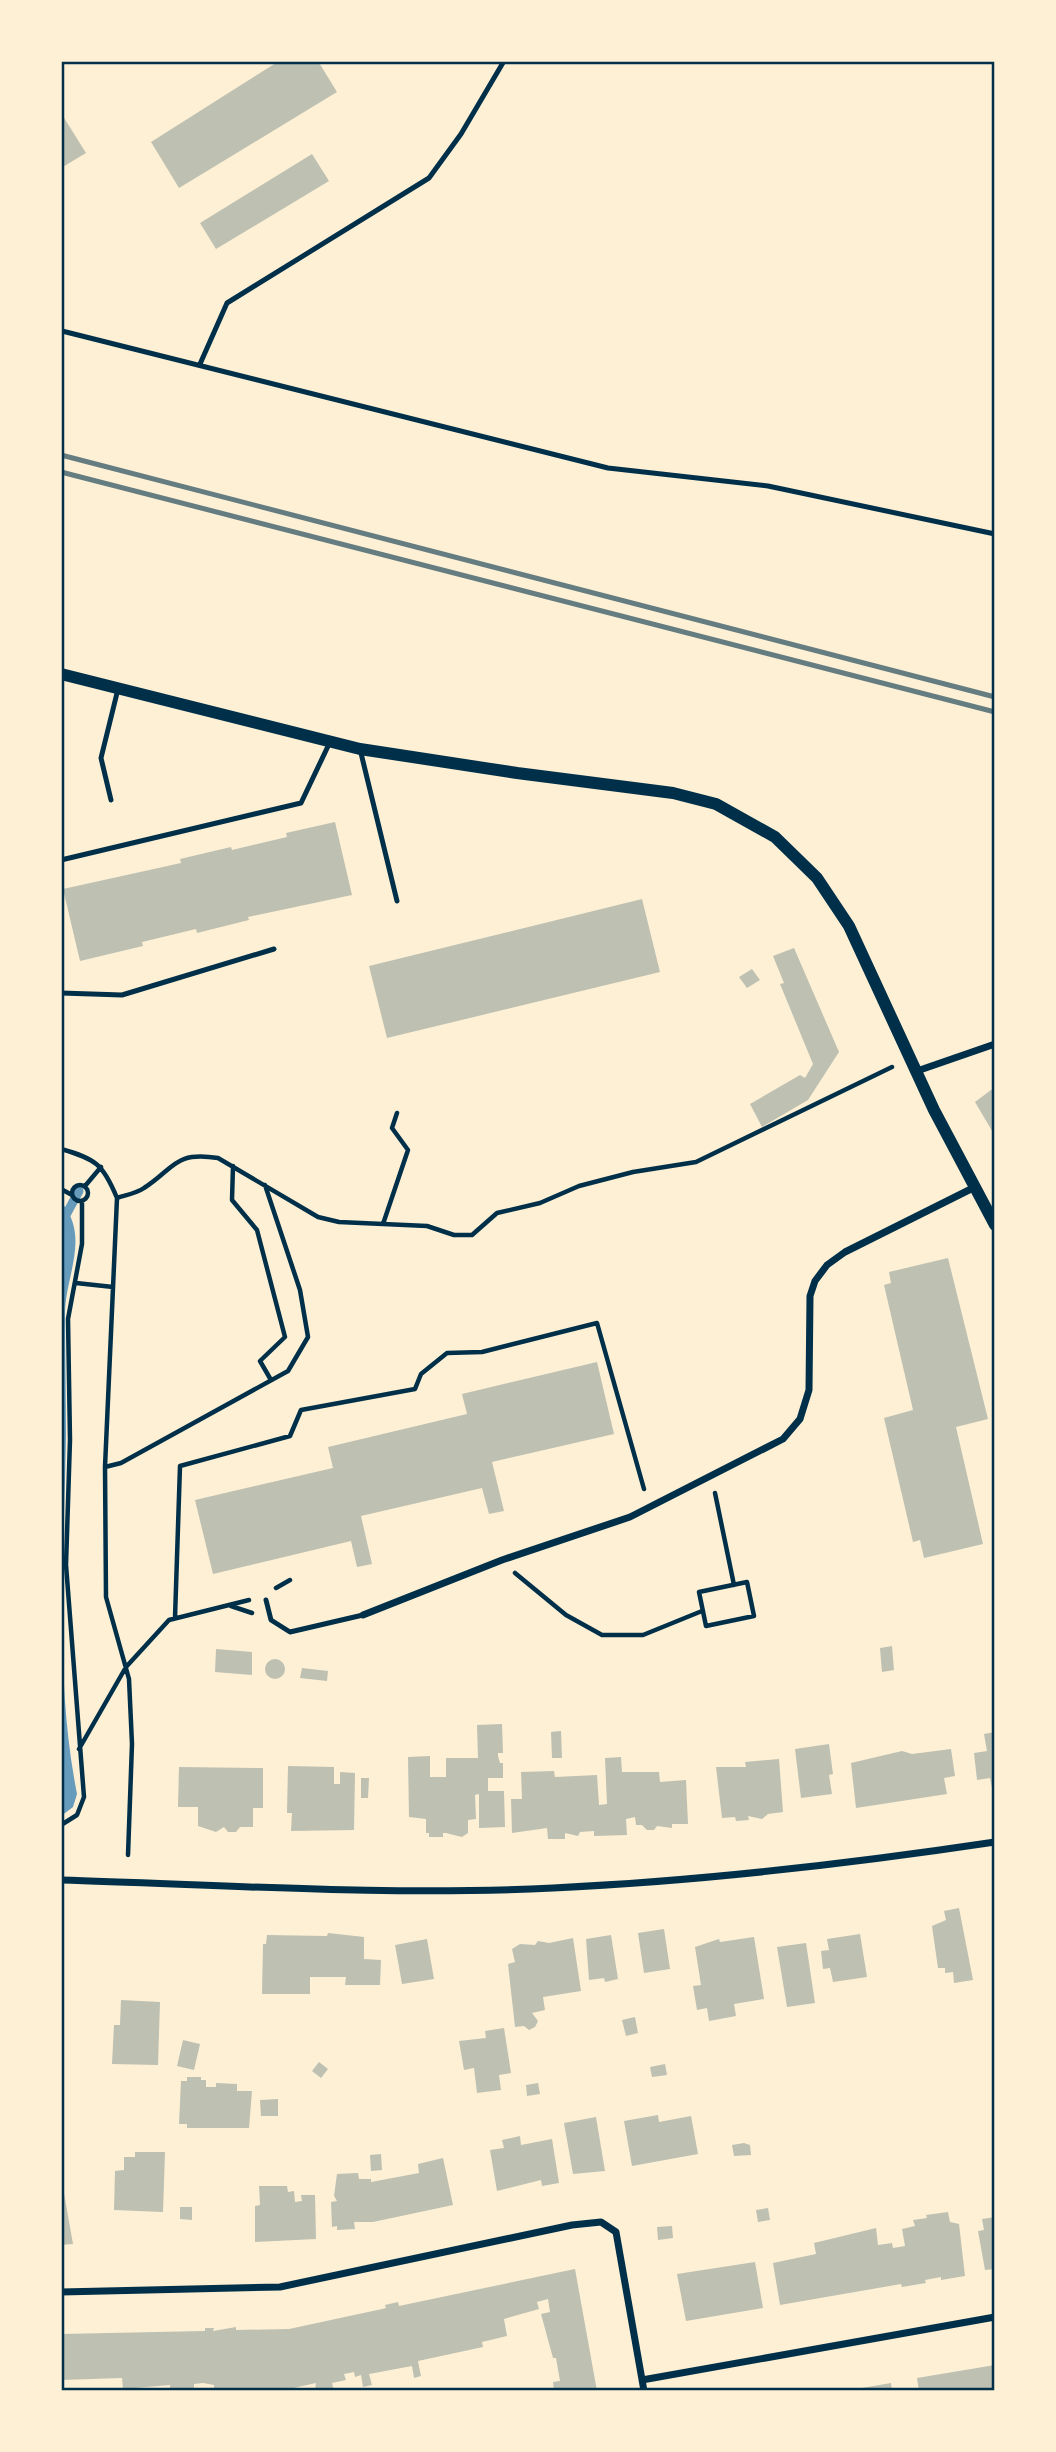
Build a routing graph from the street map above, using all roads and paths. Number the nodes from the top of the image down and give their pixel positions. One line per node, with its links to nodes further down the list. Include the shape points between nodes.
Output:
1 (504, 61): 3 (lane, via 429,178 227,303)
2 (62, 331): 3 (lane)
3 (200, 364): 4 (lane, via 608,468 768,486)
4 (995, 534)
5 (61, 674): 6 (street)
6 (118, 689): 7 (street); 9 (lane, via 101,758)
7 (330, 742): 8 (street); 10 (lane, via 301,803)
8 (360, 749): 11 (lane); 15 (street, via 673,793 716,804 775,837 817,878 849,926)
9 (111, 800)
10 (61, 860)
11 (397, 901)
12 (274, 949): 13 (lane, via 122,995)
13 (61, 993)
14 (995, 1044): 15 (street)
15 (917, 1070): 22 (street); 27 (path, via 897,1066 696,1162 633,1172 497,1213 472,1235)
16 (397, 1113): 27 (path, via 392,1128 408,1150)
17 (61, 1149): 19 (path)
18 (233, 1166): 20 (path); 25 (path, via 201,1155 178,1160 143,1189); 31 (path, via 233,1200 257,1230 285,1337 260,1361)
19 (101, 1167): 21 (path); 25 (path)
20 (265, 1185): 27 (path, via 318,1217); 31 (path, via 300,1290 308,1337 288,1371)
21 (85, 1186): 24 (path, via 73,1188); 26 (path, via 87,1198)
22 (975, 1187): 28 (street); 33 (street, via 827,1265 810,1296 808,1390 800,1419 783,1439)
23 (61, 1189): 24 (path)
24 (72, 1195): 26 (path)
25 (117, 1198): 30 (path)
26 (82, 1201): 29 (path)
27 (383, 1224)
28 (995, 1225)
29 (76, 1283): 30 (path); 45 (path, via 68,1319 66,1565)
30 (113, 1287): 32 (path)
31 (271, 1380): 32 (path, via 121,1463)
32 (104, 1467): 44 (path, via 106,1597)
33 (711, 1476): 34 (street); 37 (path)
34 (648, 1508): 35 (street); 43 (path, via 597,1323 482,1352 447,1353 421,1374 415,1389 301,1410 290,1436 180,1466)
35 (502, 1560): 41 (path, via 566,1615 602,1635 643,1635); 42 (street)
36 (290, 1580): 38 (path)
37 (734, 1585): 41 (path, via 699,1592); 41 (path, via 747,1582 754,1616 706,1626)
38 (268, 1592)
39 (257, 1598): 43 (path)
40 (266, 1600): 42 (lane, via 271,1620 290,1632)
41 (702, 1611)
42 (363, 1615)
43 (174, 1618): 44 (path)
44 (126, 1667): 45 (path); 48 (path, via 132,1744)
45 (79, 1749): 46 (path, via 84,1797 77,1815)
46 (61, 1825)
47 (995, 1842): 49 (street, via 766,1874 552,1889 416,1891)
48 (128, 1855)
49 (61, 1880)
50 (61, 2292): 52 (street, via 280,2287 601,2222 616,2232)
51 (995, 2317): 52 (street)
52 (642, 2380): 53 (street)
53 (644, 2391)

